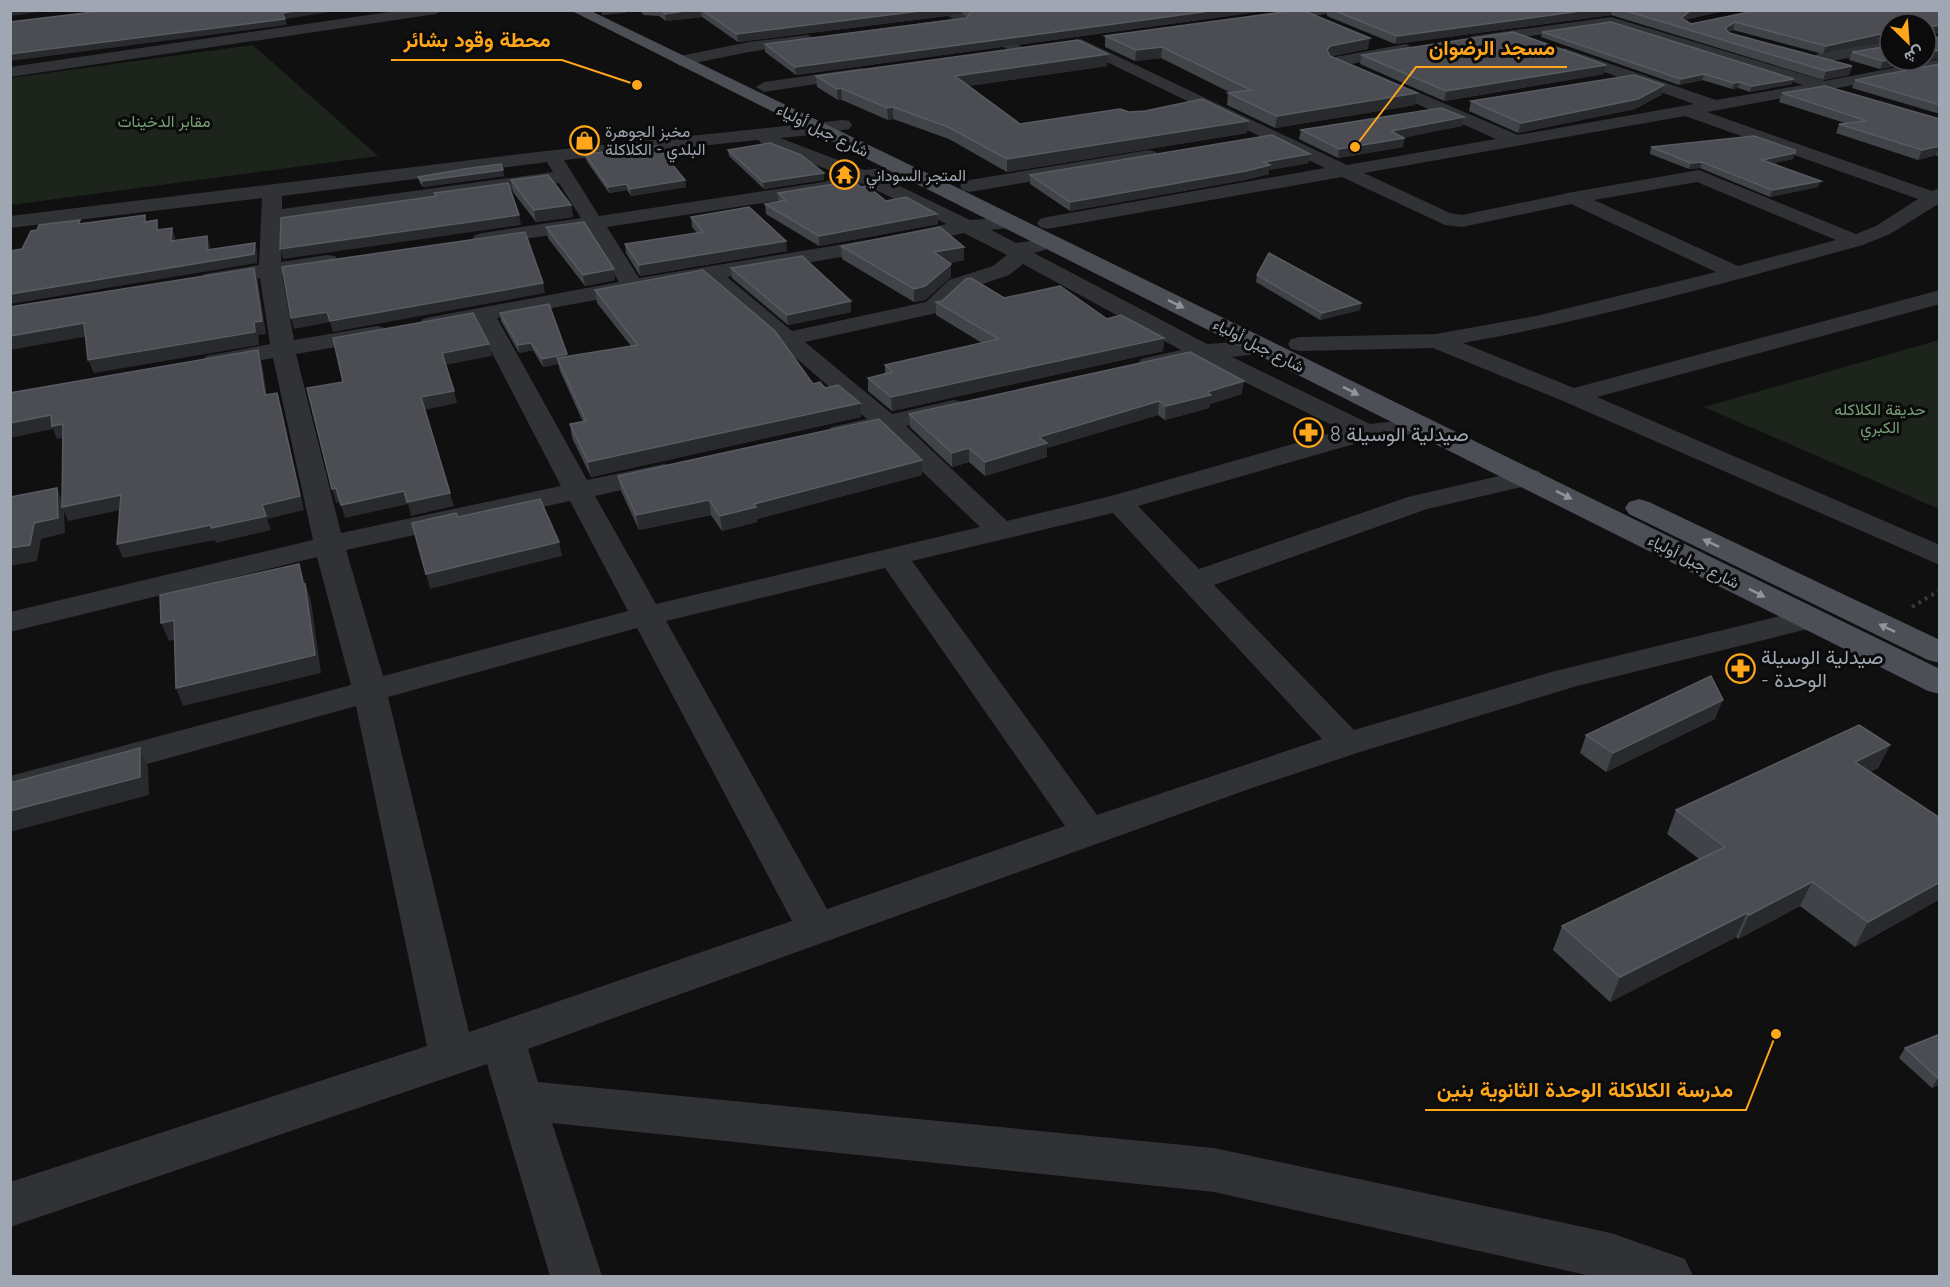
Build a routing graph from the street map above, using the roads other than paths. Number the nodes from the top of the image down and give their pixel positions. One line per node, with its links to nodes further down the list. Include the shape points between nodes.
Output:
1 (436, 10): 26 (street)
2 (577, 10): 20 (main road, شارع جبل أولياء)
3 (610, 11): 20 (main road, شارع جبل أولياء)
4 (1298, 12): 6 (street); 7 (street)
5 (942, 17): 9 (street, via 962,20)
6 (1328, 18)
7 (1245, 22)
8 (1010, 30): 9 (street)
9 (988, 33): 21 (street)
10 (1511, 34): 14 (street); 28 (street); 30 (street, via 1611,21)
11 (821, 37): 20 (street, via 749,47)
12 (1366, 40): 22 (street)
13 (1104, 41): 15 (street)
14 (1452, 43)
15 (1081, 44): 16 (street); 41 (street)
16 (1061, 46)
17 (1416, 48): 22 (street)
18 (1878, 48): 27 (street, via 1814,57)
19 (1041, 49): 21 (street)
20 (681, 50): 31 (main road, شارع جبل أولياء); 38 (main road, شارع جبل أولياء)
21 (1021, 51): 23 (street)
22 (1393, 51): 35 (street, via 1335,62)
23 (999, 54)
24 (1940, 64): 27 (street)
25 (876, 71): 31 (street)
26 (10, 72)
27 (1880, 75): 30 (street)
28 (1634, 77): 29 (street); 34 (street)
29 (1600, 83)
30 (1826, 86): 32 (street); 34 (street)
31 (764, 87): 38 (main road, شارع جبل أولياء)
32 (1856, 96)
33 (1477, 103): 35 (street)
34 (1716, 106): 36 (street)
35 (1443, 109): 37 (street); 42 (street)
36 (1686, 111): 42 (street); 51 (street)
37 (1412, 114)
38 (832, 127): 40 (street); 46 (main road, شارع جبل أولياء); 50 (main road, شارع جبل أولياء)
39 (1305, 132): 41 (street)
40 (753, 134): 45 (street); 49 (street)
41 (1272, 138): 43 (street); 47 (street)
42 (1517, 141): 47 (street)
43 (1239, 143)
44 (1171, 153): 50 (street)
45 (552, 154): 48 (street); 53 (street)
46 (907, 171): 49 (street); 55 (main road, شارع جبل أولياء)
47 (1342, 172): 52 (street, via 1454,221); 58 (street)
48 (566, 176): 53 (street); 56 (street)
49 (864, 176): 56 (street, via 826,187); 57 (street)
50 (970, 186): 58 (main road, شارع جبل أولياء)
51 (1937, 196): 59 (street, via 1882,230)
52 (1573, 198): 59 (street, via 1699,176); 65 (street)
53 (272, 204): 54 (street); 63 (street)
54 (10, 222)
55 (1011, 223): 57 (street); 58 (main road, شارع جبل أولياء)
56 (593, 224): 60 (street); 67 (street)
57 (967, 226): 61 (street); 64 (street)
58 (1051, 234): 61 (street); 72 (main road, شارع جبل أولياء); 73 (main road, شارع جبل أولياء, one-way to 73)
59 (1856, 241): 65 (street)
60 (457, 243)
61 (1020, 252): 70 (street, via 1005,268 958,284 933,307); 75 (street)
62 (352, 258): 63 (street)
63 (270, 270): 66 (street); 74 (street)
64 (709, 273): 67 (street); 70 (street)
65 (1738, 274): 71 (street, via 1559,318)
66 (188, 284)
67 (633, 286): 69 (street)
68 (1940, 297): 78 (street)
69 (484, 315): 74 (street); 86 (street)
70 (786, 339): 80 (street)
71 (1436, 341): 72 (street); 78 (street)
72 (1300, 344): 96 (main road, شارع جبل أولياء, one-way to 72)
73 (1263, 347): 75 (street); 81 (main road, شارع جبل أولياء, one-way to 81)
74 (283, 349): 76 (street); 89 (street)
75 (1203, 352): 77 (street); 82 (street)
76 (192, 365)
77 (1126, 370)
78 (1572, 396): 90 (street)
79 (978, 402): 80 (street)
80 (886, 423): 83 (street); 88 (street)
81 (1422, 426): 82 (street); 85 (main road, شارع جبل أولياء)
82 (1366, 432): 87 (street)
83 (818, 438)
84 (691, 466): 86 (street)
85 (1529, 477): 92 (street, via 1418,503); 94 (main road, شارع جبل أولياء, one-way to 94)
86 (576, 491): 89 (street); 93 (street)
87 (1119, 503): 88 (street); 92 (street)
88 (1001, 531): 91 (street)
89 (329, 545): 95 (street); 98 (street)
90 (1940, 556)
91 (893, 557): 93 (street); 101 (street)
92 (1194, 581): 99 (street)
93 (645, 616): 98 (street); 102 (street, via 713,733)
94 (1809, 619): 97 (main road, شارع جبل أولياء); 99 (street, via 1567,678)
95 (10, 622)
96 (1940, 653)
97 (1940, 683)
98 (370, 692): 100 (street); 104 (street)
99 (1347, 744): 101 (street)
100 (10, 789)
101 (1090, 833): 102 (street)
102 (817, 928): 103 (street)
103 (501, 1040): 104 (street); 105 (street)
104 (452, 1055): 106 (street)
105 (520, 1100): 107 (street); 108 (street, via 1214,1170 1611,1257)
106 (10, 1205)
107 (576, 1276)
108 (1667, 1276)

